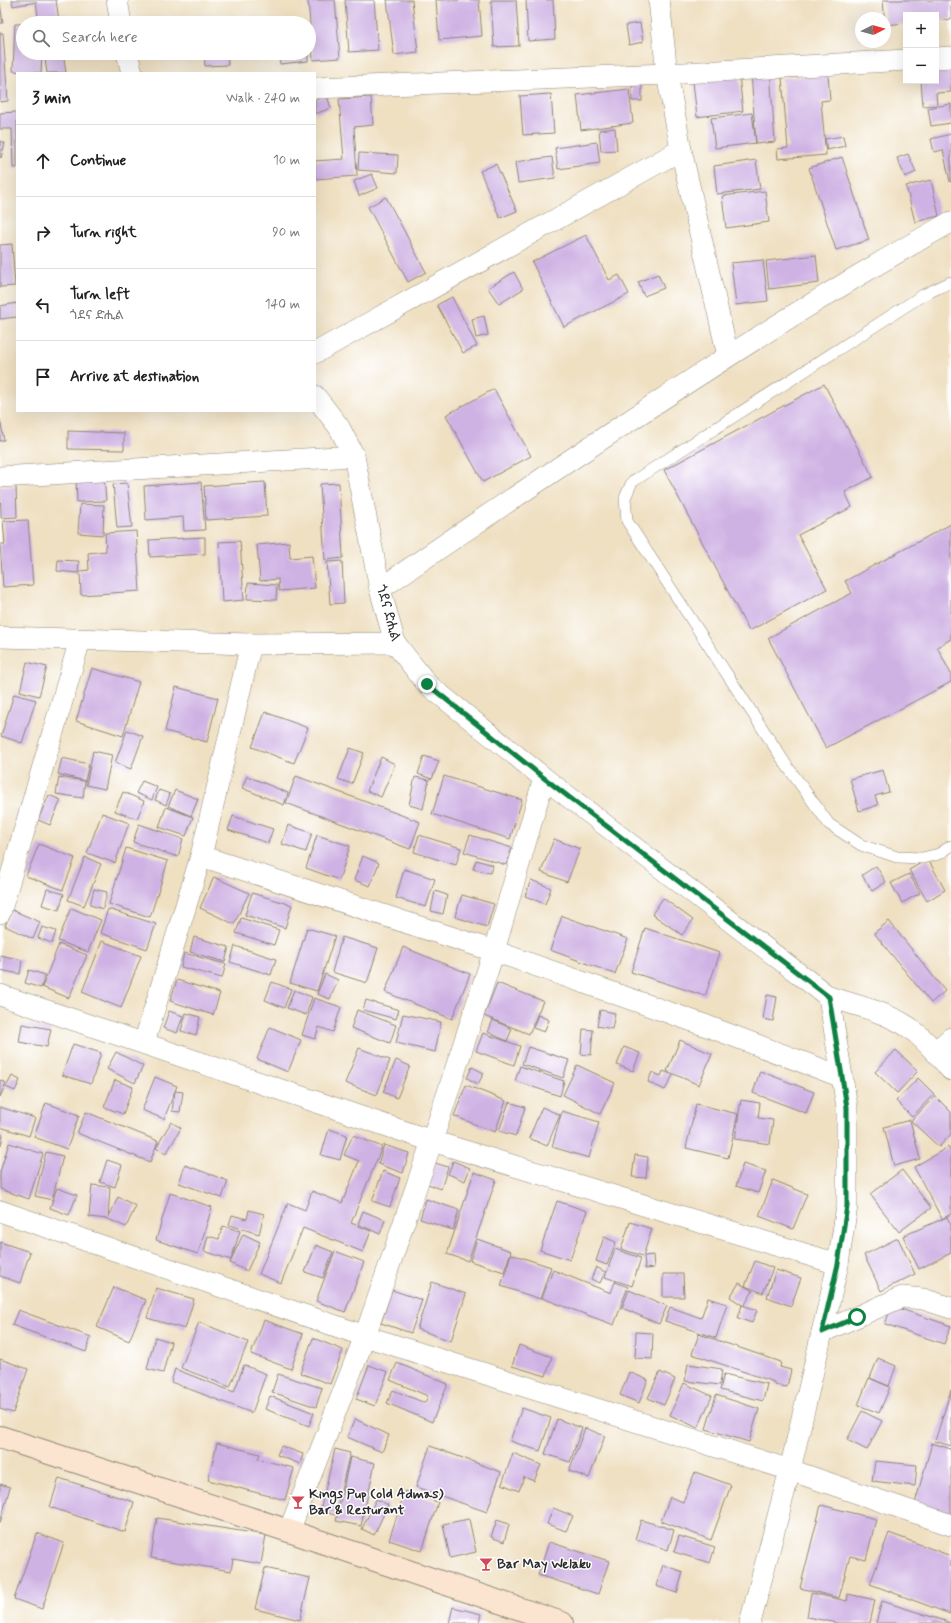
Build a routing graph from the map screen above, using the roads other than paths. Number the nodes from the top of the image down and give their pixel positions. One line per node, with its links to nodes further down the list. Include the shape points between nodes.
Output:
1 (117, 0): 3 (street)
2 (659, 0): 9 (street)
3 (120, 16)
4 (951, 57): 5 (street)
5 (939, 58)
6 (129, 60): 8 (street)
7 (903, 60): 9 (street)
8 (132, 72)
9 (668, 74): 10 (street); 11 (street)
10 (316, 88)
11 (681, 150): 14 (street); 15 (street)
12 (951, 222): 15 (street)
13 (951, 282): 25 (lane, via 923,295 632,482 625,498 627,521 786,766 829,824 861,845 897,857 922,858 939,854)
14 (316, 352)
15 (728, 356): 19 (street, via 471,525)
16 (316, 397): 17 (street, ጎደና ድሒል, via 339,427)
17 (354, 456): 18 (street); 19 (street, ጎደና ድሒል)
18 (0, 477)
19 (380, 589): 22 (street, ጎደና ድሒል)
20 (0, 637): 21 (street)
21 (80, 640): 23 (street); 27 (street)
22 (394, 643): 23 (street); 24 (street, ጎደና ድሒል, via 427,684)
23 (251, 644): 26 (street)
24 (544, 778): 28 (street); 30 (street, ጎደና ድሒል)
25 (951, 846)
26 (201, 856): 28 (street); 32 (street)
27 (0, 913)
28 (494, 951): 35 (street); 36 (street)
29 (0, 995): 32 (street)
30 (829, 997): 33 (street, ጎደና ድሒል, via 891,1018 910,1028); 35 (street)
31 (951, 1038): 33 (street)
32 (144, 1043): 36 (street)
33 (935, 1052): 34 (street, ጎደና ድሒል)
34 (951, 1070)
35 (842, 1077): 38 (street, via 847,1107 847,1206)
36 (432, 1141): 38 (street); 41 (street)
37 (0, 1211): 41 (street)
38 (838, 1264): 40 (street)
39 (951, 1308): 40 (street, via 923,1299 902,1297)
40 (822, 1332): 43 (street)
41 (365, 1336): 43 (street); 45 (street)
42 (0, 1437): 45 (main road)
43 (790, 1470): 44 (street); 47 (street)
44 (951, 1525)
45 (289, 1531): 46 (main road)
46 (562, 1623)
47 (750, 1623)

